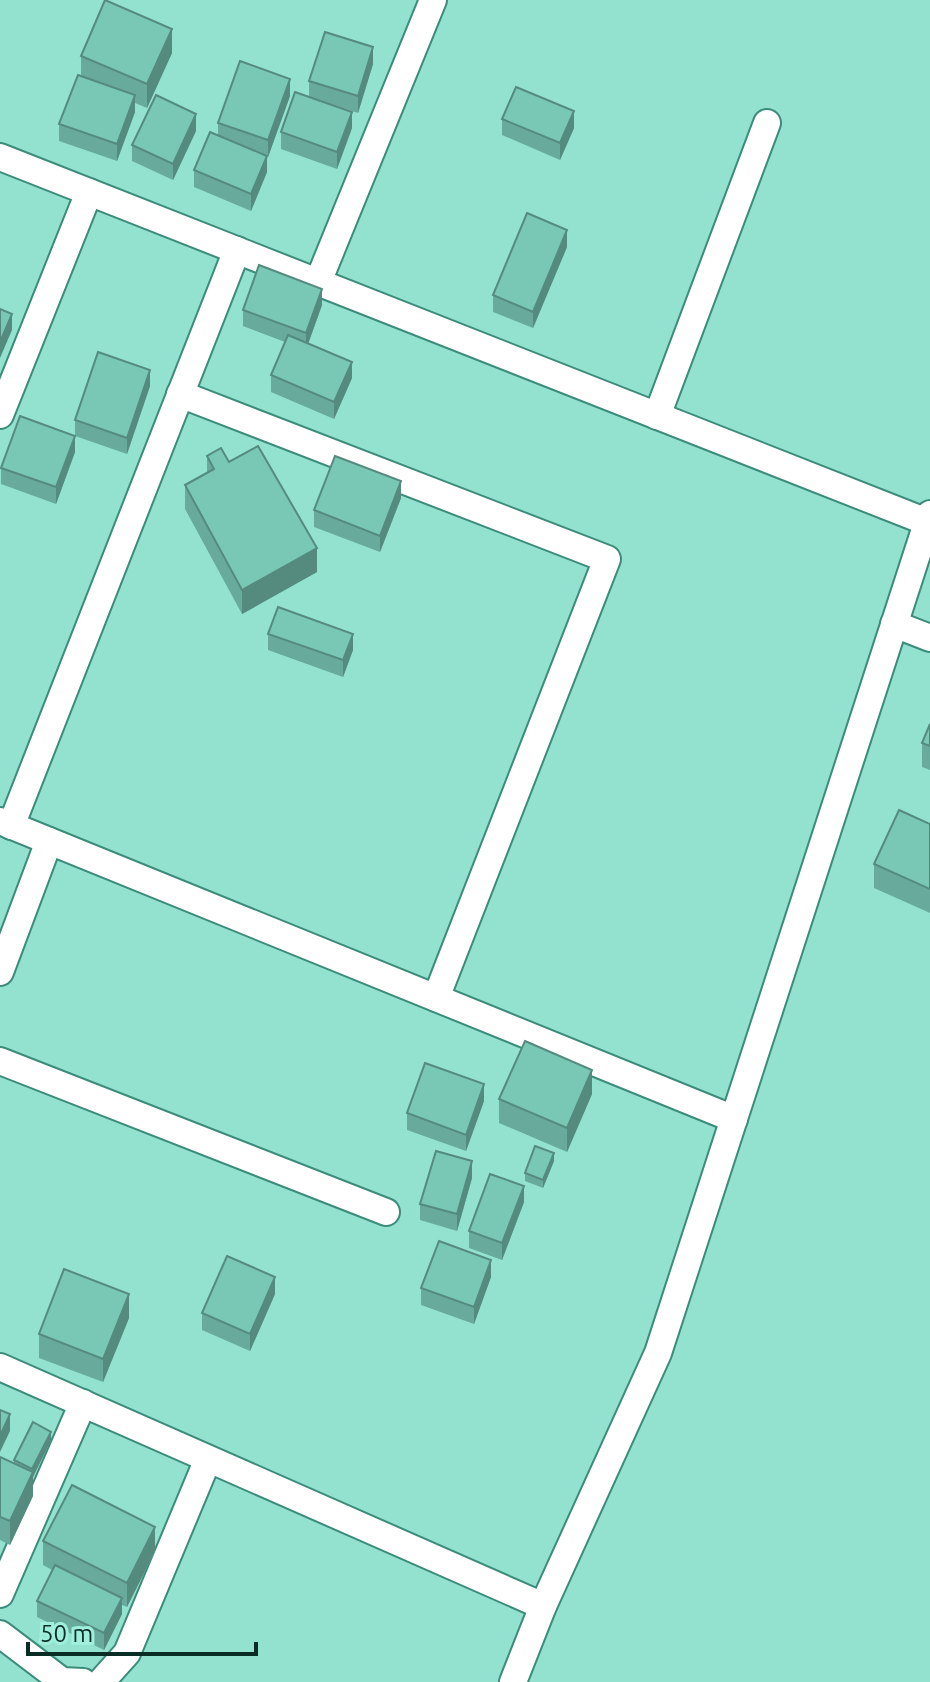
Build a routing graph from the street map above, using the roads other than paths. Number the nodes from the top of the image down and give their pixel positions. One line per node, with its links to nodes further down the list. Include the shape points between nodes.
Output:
1 (433, 0): 6 (street)
2 (767, 123): 9 (street)
3 (0, 157): 4 (street)
4 (89, 192): 5 (street); 8 (street)
5 (237, 250): 6 (street); 7 (street)
6 (318, 282): 9 (street)
7 (180, 394): 13 (street); 16 (street, via 607,559)
8 (0, 415)
9 (657, 416): 10 (street)
10 (928, 518): 11 (street)
11 (894, 624): 12 (street); 18 (street)
12 (930, 638)
13 (6, 824): 14 (street)
14 (49, 841): 15 (street); 16 (street)
15 (0, 972)
16 (436, 998): 18 (street)
17 (0, 1061): 19 (street)
18 (734, 1119): 24 (street, via 658,1353)
19 (386, 1212)
20 (0, 1367): 21 (street)
21 (83, 1403): 22 (street); 23 (street)
22 (208, 1459): 24 (street); 27 (street, via 127,1653)
23 (0, 1594)
24 (543, 1606): 28 (street)
25 (0, 1634): 26 (street, via 62,1681)
26 (83, 1682)
27 (101, 1682)
28 (513, 1682)

